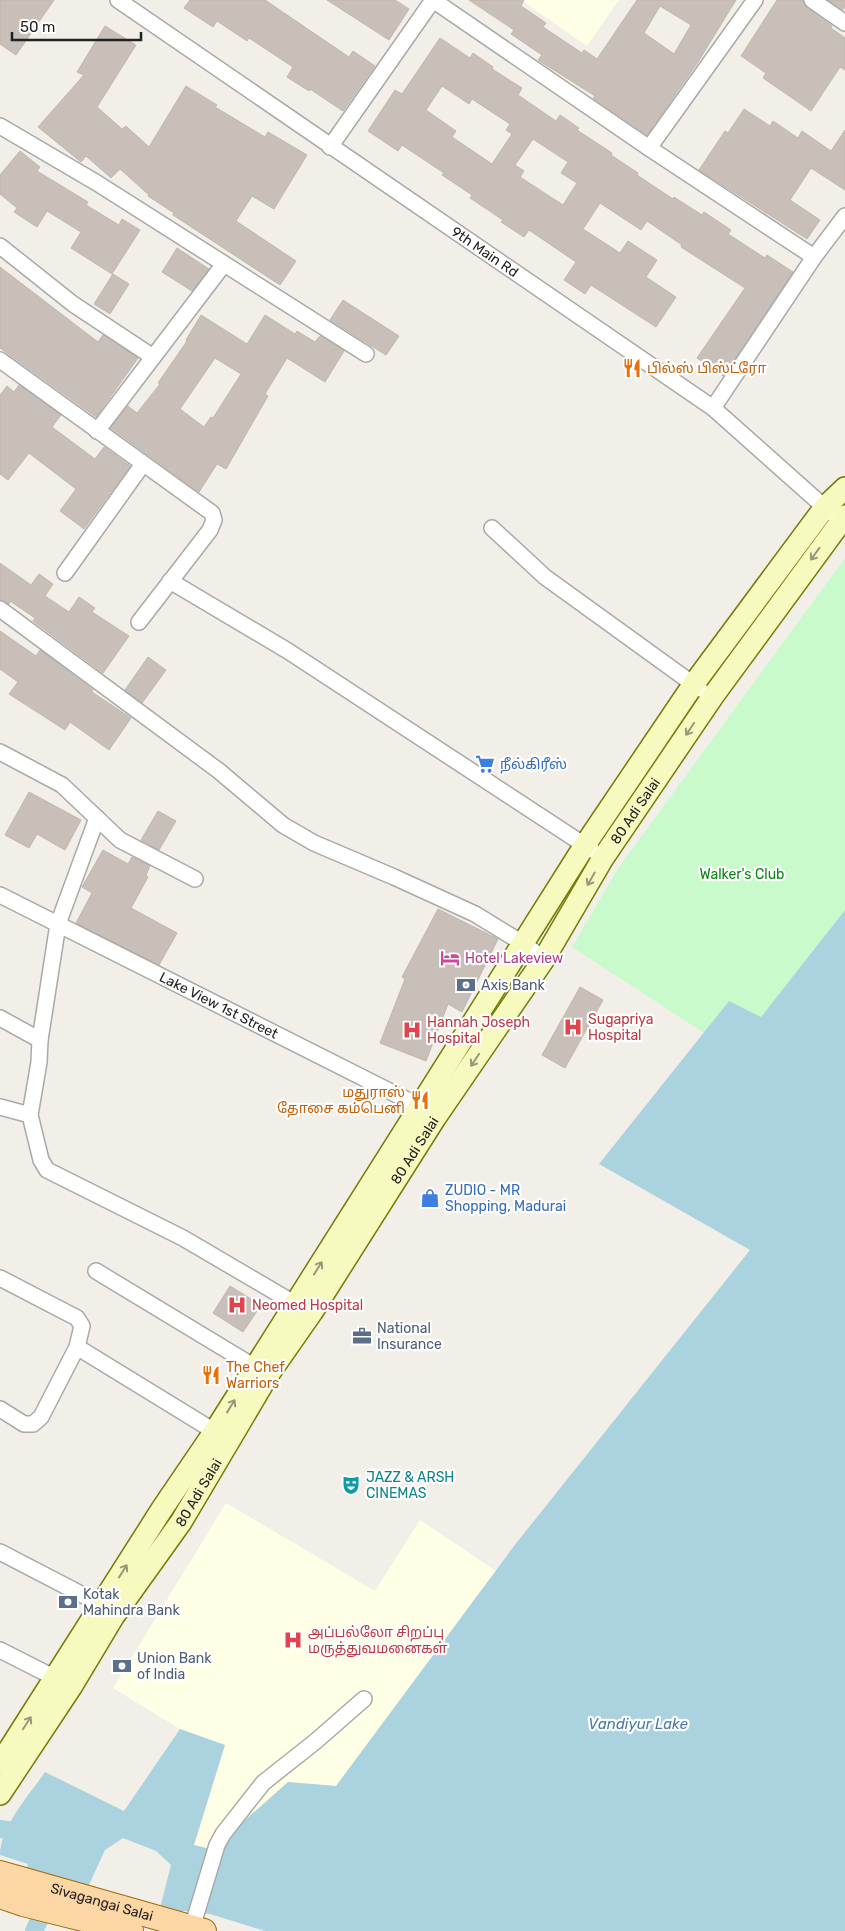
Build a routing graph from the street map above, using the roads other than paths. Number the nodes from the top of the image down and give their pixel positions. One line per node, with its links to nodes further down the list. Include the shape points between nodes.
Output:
1 (118, 0): 7 (street, 9th Main Rd)
2 (433, 0): 7 (street); 8 (street)
3 (755, 0): 8 (street)
4 (812, 0): 5 (street)
5 (845, 23)
6 (0, 126): 12 (street, via 98,183)
7 (330, 147): 16 (street, 9th Main Rd)
8 (649, 148): 11 (street)
9 (845, 216): 11 (street)
10 (0, 246): 14 (street, via 73,304)
11 (814, 257): 16 (street)
12 (224, 264): 13 (street); 14 (street)
13 (366, 354)
14 (153, 357): 17 (street)
15 (0, 360): 17 (street)
16 (713, 408): 20 (street, 9th Main Rd)
17 (97, 431): 18 (street)
18 (143, 464): 22 (street); 23 (street, via 212,513 214,520 210,530)
19 (845, 488): 20 (main road, 80 Adi Salai)
20 (837, 515): 26 (main road, 80 Adi Salai); 27 (main road, 80 Adi Salai, one-way to 27)
21 (492, 528): 26 (street, via 545,577)
22 (65, 573)
23 (170, 581): 25 (street); 30 (street, via 288,651)
24 (0, 609): 35 (street, via 219,771 283,825 314,844 475,914)
25 (139, 622)
26 (693, 684): 27 (street); 30 (main road, 80 Adi Salai)
27 (713, 696): 31 (main road, 80 Adi Salai, one-way to 31)
28 (0, 752): 29 (street, via 62,785)
29 (97, 818): 32 (street, via 120,840); 34 (street)
30 (585, 845): 31 (street); 35 (main road, 80 Adi Salai)
31 (603, 858): 36 (main road, 80 Adi Salai, one-way to 36)
32 (195, 879)
33 (0, 895): 34 (street, Lake View 1st Street)
34 (58, 924): 38 (street); 40 (street, Lake View 1st Street)
35 (524, 944): 36 (street); 40 (main road, 80 Adi Salai)
36 (544, 959): 40 (main road, 80 Adi Salai, one-way to 40)
37 (0, 1018): 38 (street)
38 (40, 1040): 41 (street)
39 (0, 1108): 41 (street)
40 (428, 1113): 44 (main road, 80 Adi Salai)
41 (30, 1115): 44 (street, via 41,1160 47,1170 183,1238)
42 (96, 1271): 46 (street)
43 (0, 1278): 45 (street, via 77,1318 82,1326)
44 (303, 1308): 46 (main road, 80 Adi Salai)
45 (77, 1346): 47 (street, via 41,1417 33,1424 24,1424); 48 (street)
46 (262, 1371): 48 (main road, 80 Adi Salai)
47 (0, 1409)
48 (222, 1436): 50 (main road, 80 Adi Salai, via 181,1522)
49 (0, 1552): 50 (street)
50 (107, 1611): 52 (main road, 80 Adi Salai)
51 (0, 1650): 52 (street)
52 (63, 1682): 54 (main road, 80 Adi Salai, one-way to 52); 55 (main road, 80 Adi Salai)
53 (364, 1699): 58 (street, via 263,1783 223,1834)
54 (0, 1764)
55 (0, 1794)
56 (7, 1887): 57 (main road, Sivagangai Salai); 58 (main road); 60 (main road)
57 (73, 1906): 58 (main road, Sivagangai Salai); 59 (main road, Sivagangai Salai)
58 (192, 1930)
59 (131, 1931)
60 (152, 1931)

